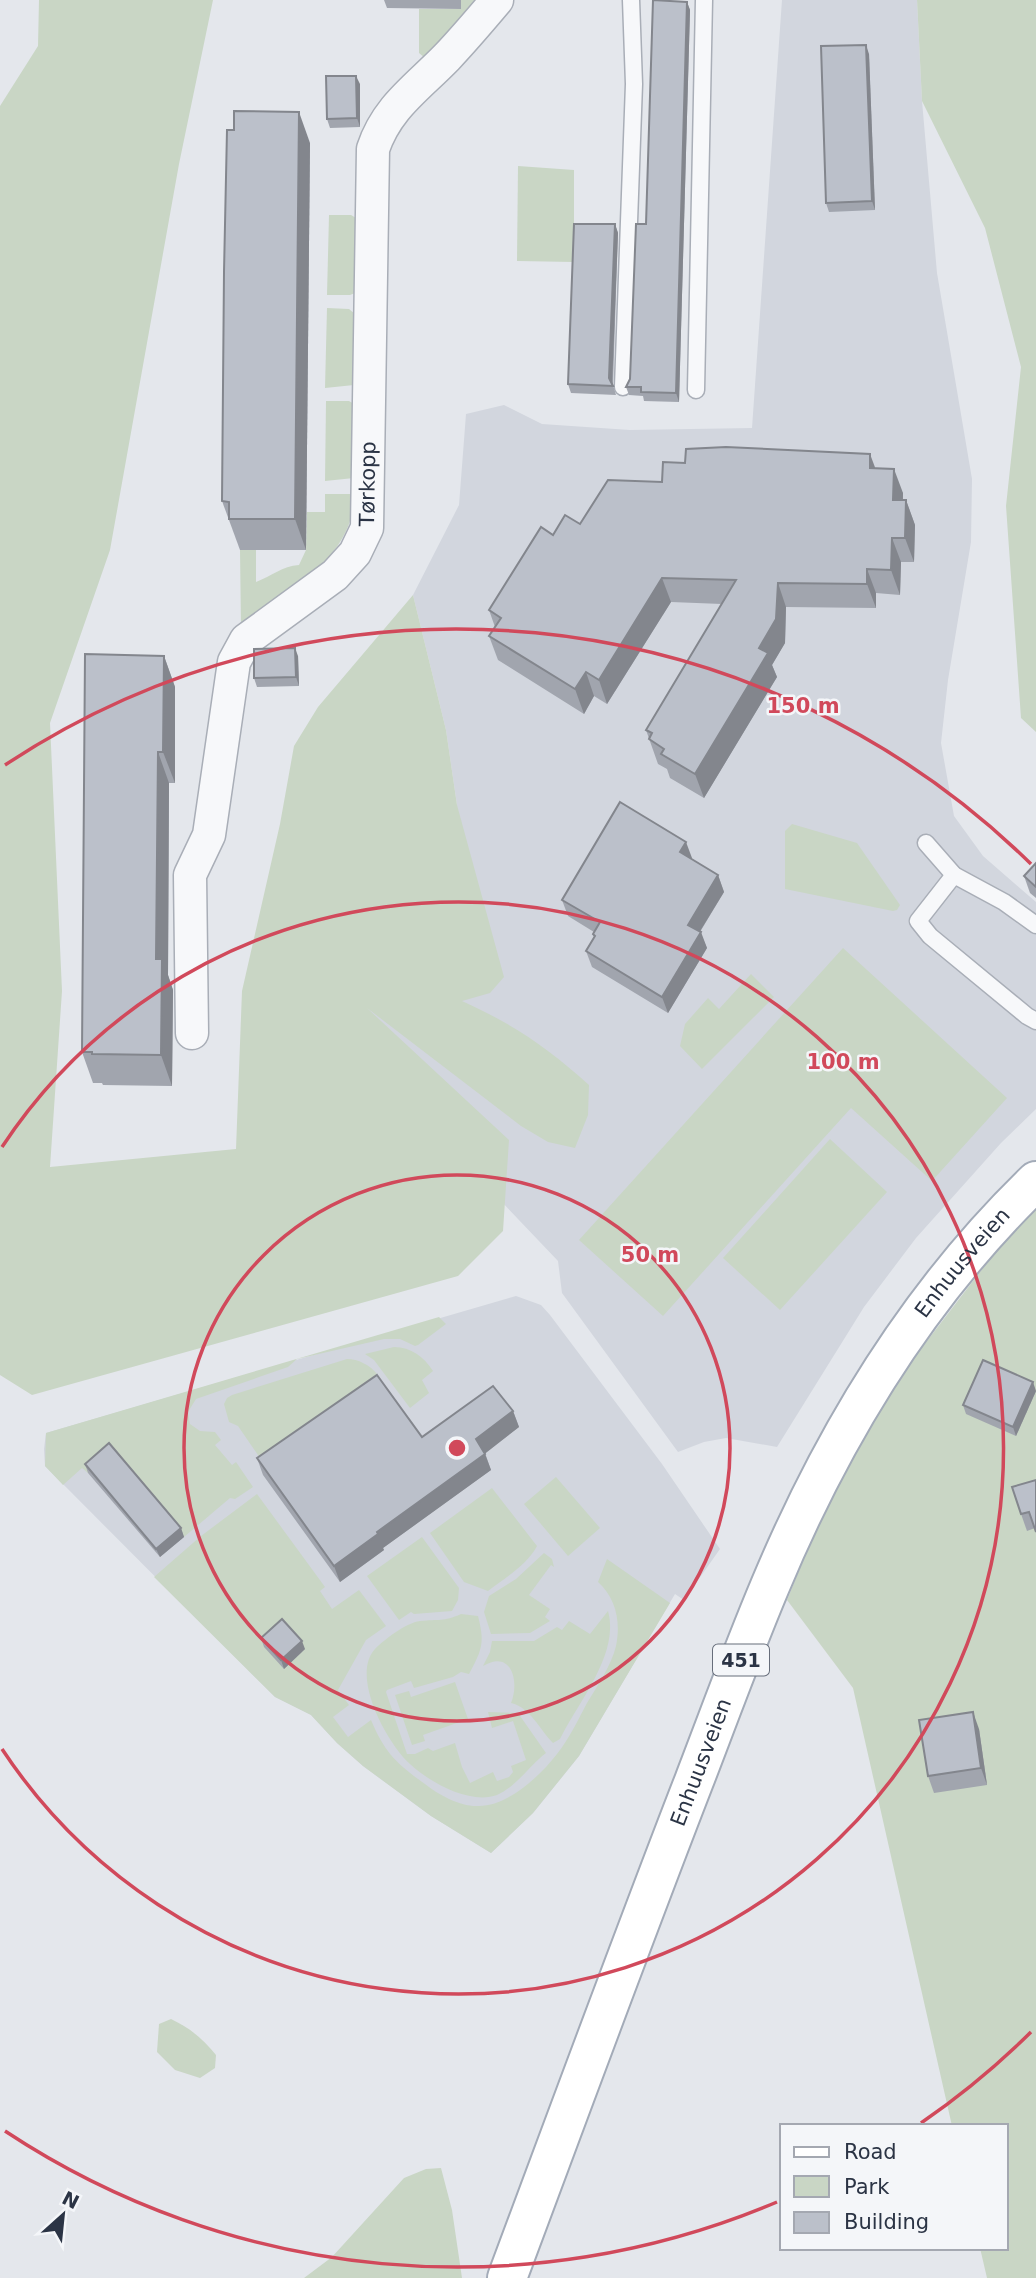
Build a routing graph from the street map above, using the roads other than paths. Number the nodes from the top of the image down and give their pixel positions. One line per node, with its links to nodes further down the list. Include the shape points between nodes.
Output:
1 (498, 0): 10 (street, Tørkopp, via 390,113 373,149 367,528 355,553 335,575 246,640 234,662 209,835 190,875)
2 (631, 0): 4 (lane, via 634,84)
3 (704, 0): 5 (lane)
4 (623, 387)
5 (696, 390)
6 (926, 843): 7 (lane)
7 (954, 875): 8 (lane); 9 (lane, via 918,921 930,936)
8 (1036, 925)
9 (1036, 1021)
10 (192, 1033)
11 (1036, 1181): 12 (main road, Enhuusveien / 451, via 917,1316 814,1488 770,1584)
12 (508, 2278)

